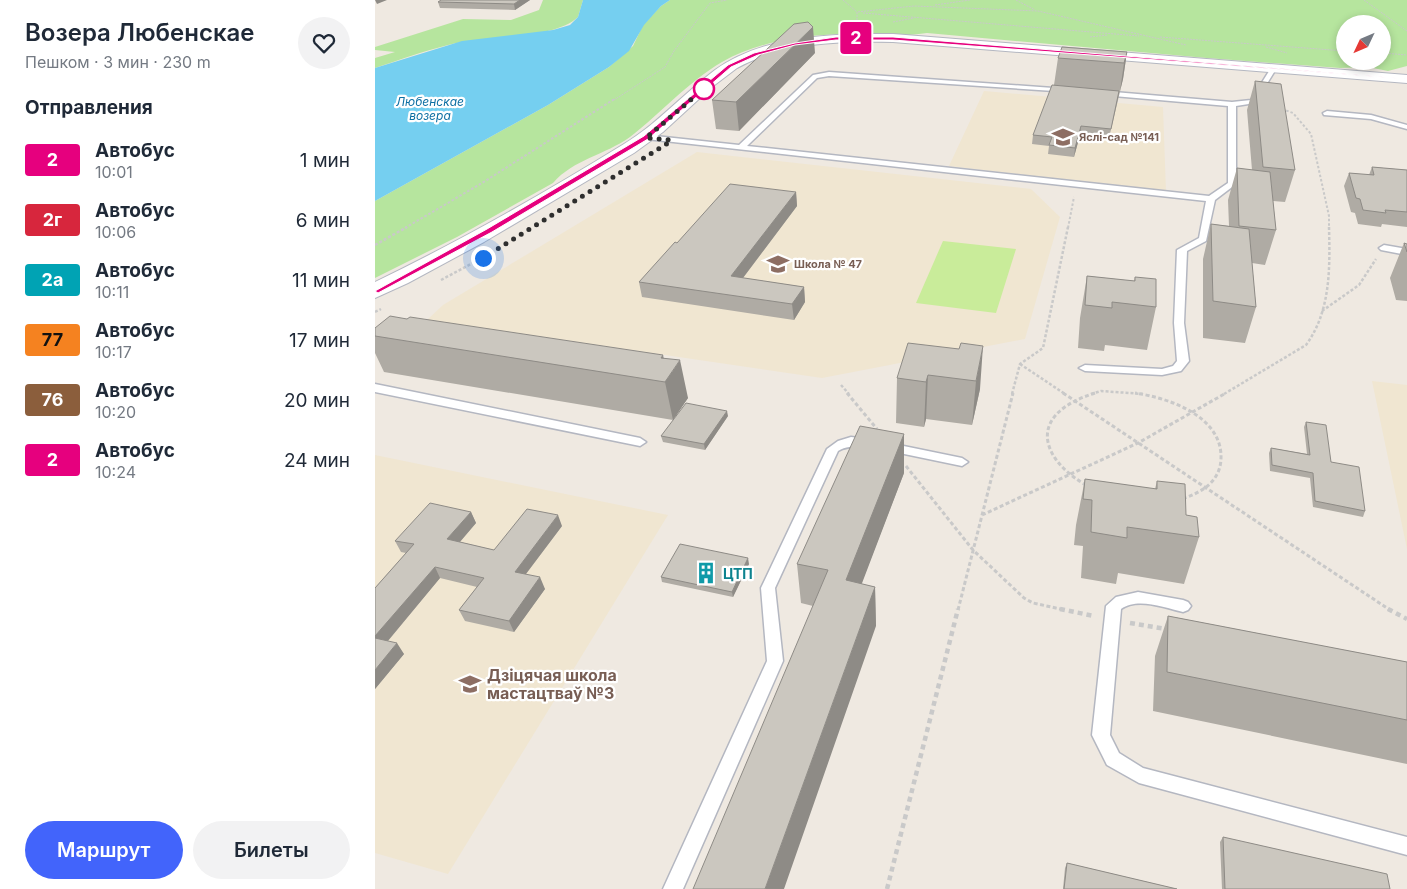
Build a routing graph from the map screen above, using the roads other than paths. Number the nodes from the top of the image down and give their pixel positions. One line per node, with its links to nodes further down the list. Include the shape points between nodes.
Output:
1 (1273, 68): 2 (main road); 5 (lane, via 1253,102); 8 (main road, via 935,41 823,40 764,51 729,66)
2 (1407, 79)
3 (1074, 91): 9 (lane, via 829,74 815,76)
4 (1093, 93): 5 (lane)
5 (1232, 104): 10 (lane, via 1232,184)
6 (1327, 113): 7 (lane, via 1371,117)
7 (1407, 127)
8 (646, 138): 9 (lane); 13 (main road, via 453,252)
9 (740, 148): 10 (lane)
10 (1211, 199): 14 (lane, via 1203,239 1182,250 1179,323 1183,361 1177,369 1161,372)
11 (1384, 248): 12 (lane)
12 (1407, 252)
13 (375, 291)
14 (1085, 368)
15 (375, 388): 16 (lane)
16 (640, 442)
17 (962, 462): 20 (lane, via 855,440 833,448 768,588 775,662)
18 (1183, 606): 19 (lane, via 1131,597 1114,606 1101,735 1113,759 1139,775)
19 (1407, 846)
20 (673, 889)

